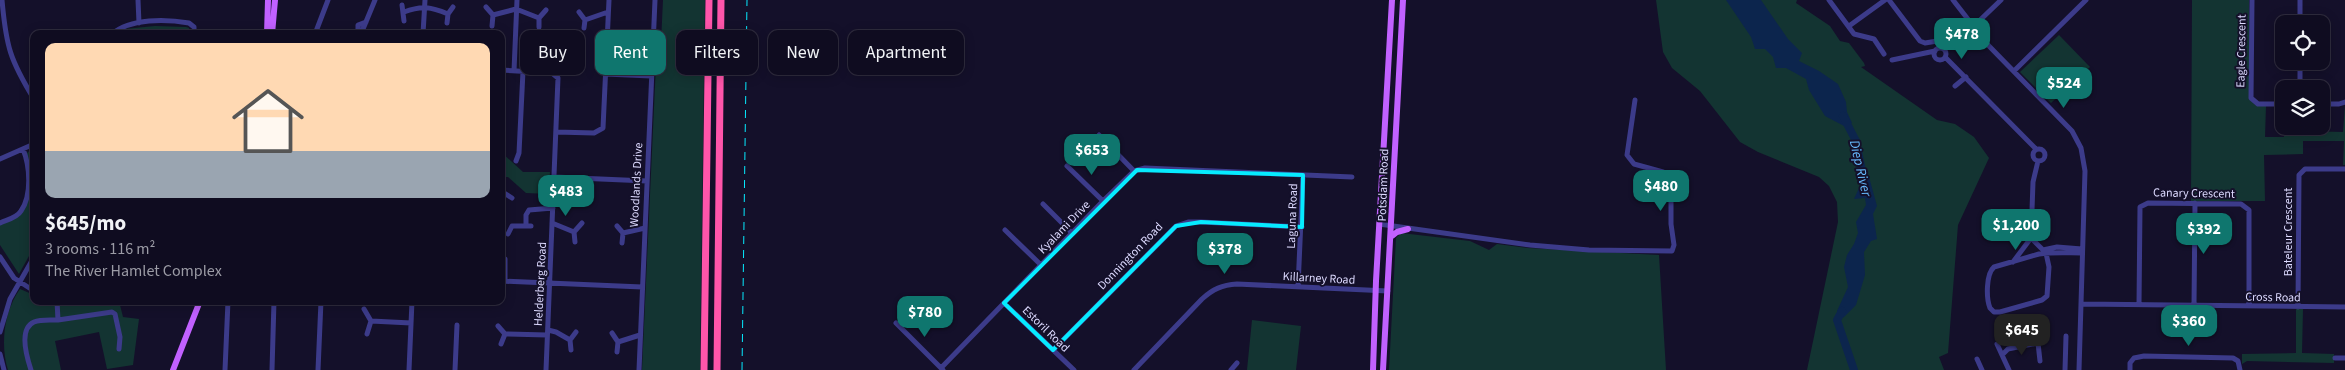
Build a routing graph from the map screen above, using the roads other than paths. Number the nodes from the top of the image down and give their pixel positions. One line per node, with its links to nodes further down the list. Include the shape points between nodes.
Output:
1 (2, 0): 65 (street, via 6,42 14,65)
2 (138, 0): 38 (street)
3 (268, 0): 47 (main road)
4 (274, 0): 48 (main road)
5 (328, 0): 49 (street)
6 (375, 0): 37 (street)
7 (425, 0): 23 (street)
8 (517, 0): 26 (street)
9 (609, 0): 30 (street)
10 (654, 0): 62 (street, Woodlands Drive)
11 (709, 0): 177 (highway)
12 (721, 0): 178 (highway)
13 (1392, 0): 94 (main road, Potsdam Road)
14 (1403, 0): 96 (main road, Potsdam Road)
15 (1887, 0): 41 (street); 42 (street, via 1922,43 1956,38)
16 (1953, 0): 42 (street)
17 (2001, 0): 42 (street)
18 (2086, 0): 57 (street)
19 (2252, 0): 68 (street, Eagle Crescent, via 2251,96 2258,104)
20 (2300, 0): 32 (street)
21 (1832, 1): 41 (street)
22 (402, 5): 28 (street)
23 (424, 6): 28 (street); 31 (street); 50 (street)
24 (454, 7): 31 (street)
25 (486, 7): 33 (street)
26 (516, 9): 33 (street); 34 (street); 55 (street)
27 (546, 10): 34 (street)
28 (404, 12): 36 (street)
29 (580, 12): 35 (street)
30 (608, 12): 35 (street); 51 (street)
31 (448, 14): 39 (street)
32 (2300, 15)
33 (492, 16): 40 (street)
34 (540, 18): 43 (street)
35 (585, 20): 44 (street)
36 (404, 21)
37 (366, 22)
38 (139, 23): 45 (street); 46 (street, via 187,22)
39 (447, 23)
40 (492, 26)
41 (1848, 26): 52 (street, via 1855,35 1874,40)
42 (1973, 26): 57 (street)
43 (539, 27)
44 (584, 28)
45 (118, 30)
46 (194, 30)
47 (267, 30)
48 (272, 30)
49 (317, 30)
50 (423, 30)
51 (607, 30)
52 (1884, 54)
53 (1892, 60): 63 (street, via 1944,50 1945,57)
54 (505, 70): 55 (street)
55 (514, 71): 56 (street)
56 (520, 71)
57 (2014, 71): 110 (street, via 2068,127 2081,148 2085,171)
58 (523, 75): 76 (street)
59 (557, 75): 70 (street, Helderberg Road)
60 (605, 75): 70 (street, via 602,130 594,133)
61 (628, 75): 62 (street)
62 (651, 76): 84 (street, Woodlands Drive)
63 (1966, 77): 64 (street); 74 (street)
64 (1955, 86)
65 (30, 89)
66 (1635, 100): 99 (street, via 1627,155 1634,164 1663,172 1666,176 1671,192 1672,251 1589,250)
67 (2345, 102): 69 (street)
68 (2275, 104)
69 (2330, 104)
70 (556, 132): 82 (street, Helderberg Road)
71 (1099, 135): 80 (street)
72 (30, 146): 73 (street)
73 (23, 149): 75 (street); 91 (street, via 28,171 23,206 18,214)
74 (2036, 149): 77 (street, via 2033,154); 77 (street, via 2045,155)
75 (0, 160)
76 (516, 161)
77 (2038, 161): 106 (street, via 2033,182)
78 (1067, 166): 87 (street)
79 (2345, 169): 134 (street, Bateleur Crescent, via 2310,168 2302,170 2299,175)
80 (1134, 171): 81 (street, via 1145,168); 87 (street, Kyalami Drive)
81 (1303, 175): 83 (street); 97 (street, Laguna Road)
82 (554, 177): 84 (street); 90 (street, Helderberg Road)
83 (1352, 177)
84 (647, 181): 98 (street, Woodlands Drive)
85 (505, 194): 86 (street)
86 (512, 198)
87 (1103, 201): 102 (street, Kyalami Drive)
88 (2195, 203): 131 (street, Canary Crescent, via 2148,203 2140,207); 132 (street); 133 (street, Canary Crescent, via 2241,204 2249,210)
89 (1043, 204): 102 (street)
90 (553, 208): 92 (street, Helderberg Road); 103 (street, via 531,208 527,212 528,226 512,226)
91 (0, 223)
92 (552, 223): 101 (street); 117 (street, Helderberg Road)
93 (582, 223): 101 (street)
94 (1379, 224): 96 (street); 121 (main road, Potsdam Road)
95 (617, 226): 104 (street)
96 (1392, 226): 99 (street); 105 (main road, Potsdam Road)
97 (1302, 227): 119 (street, Laguna Road); 157 (street, Donnington Road, via 1201,222 1176,226)
98 (645, 228): 104 (street); 118 (street, Woodlands Drive)
99 (1408, 229): 105 (main road)
100 (1006, 230): 114 (street)
101 (574, 232): 107 (street)
102 (1072, 233): 114 (street, Kyalami Drive)
103 (508, 234)
104 (623, 234): 108 (street)
105 (1392, 236): 122 (main road, Potsdam Road)
106 (2031, 238): 109 (street); 112 (street)
107 (575, 242)
108 (622, 242)
109 (2045, 251): 110 (street, via 2057,247); 112 (street); 112 (street, via 2049,267 2046,298 1994,312 1988,305 1990,272 1994,267)
110 (2082, 251): 124 (street)
111 (0, 257): 116 (street)
112 (2013, 262)
113 (30, 264): 116 (street)
114 (1041, 265): 123 (street, Kyalami Drive)
115 (505, 281): 117 (street)
116 (19, 282): 120 (street); 143 (street)
117 (550, 283): 118 (street); 145 (street, Helderberg Road)
118 (642, 287): 149 (street, Woodlands Drive)
119 (1298, 287): 121 (street, Killarney Road); 180 (street, Killarney Road, via 1237,284 1211,291)
120 (30, 289)
121 (1375, 291): 122 (street, Killarney Road); 182 (main road, Potsdam Road)
122 (1388, 291): 183 (main road, Potsdam Road)
123 (1004, 303): 157 (street, Estoril Road); 166 (street, Kyalami Drive)
124 (2081, 304): 131 (street, Cross Road); 187 (street)
125 (57, 305): 137 (street)
126 (198, 305): 169 (main road)
127 (228, 305): 170 (street)
128 (274, 305): 171 (street)
129 (321, 305): 172 (street)
130 (412, 305): 140 (street)
131 (2139, 305): 132 (street, Cross Road)
132 (2194, 306): 133 (street, Cross Road)
133 (2249, 306): 134 (street, Cross Road)
134 (2298, 307): 135 (street, Cross Road)
135 (2345, 307)
136 (364, 309): 138 (street)
137 (58, 320): 155 (street, via 112,312 120,337); 168 (street, via 36,321 28,328 25,344)
138 (371, 321): 140 (street); 147 (street)
139 (896, 322): 166 (street)
140 (411, 323): 173 (street)
141 (457, 325): 174 (street)
142 (498, 326): 148 (street)
143 (0, 332)
144 (576, 332): 151 (street)
145 (547, 333): 148 (street); 151 (street, via 556,332); 175 (street, Helderberg Road)
146 (612, 333): 152 (street)
147 (367, 334)
148 (504, 334): 153 (street)
149 (640, 334): 152 (street); 176 (street, Woodlands Drive)
150 (2066, 336): 186 (street)
151 (570, 340): 156 (street)
152 (618, 342): 158 (street)
153 (501, 344)
154 (1997, 344): 160 (street)
155 (119, 349)
156 (571, 350)
157 (1053, 350): 179 (street, Estoril Road)
158 (617, 352)
159 (0, 354): 167 (street)
160 (2002, 355): 164 (street, via 2008,349 2036,342 2040,346); 185 (street)
161 (2335, 358): 162 (street)
162 (2345, 358)
163 (1977, 360): 184 (street)
164 (2040, 361)
165 (1238, 363): 181 (street)
166 (942, 369)
167 (4, 370)
168 (31, 370)
169 (173, 370)
170 (225, 370)
171 (272, 370)
172 (318, 370)
173 (409, 370)
174 (455, 370)
175 (546, 370)
176 (639, 370)
177 (704, 370)
178 (717, 370)
179 (1074, 370)
180 (1134, 370)
181 (1230, 370)
182 (1373, 370)
183 (1383, 370)
184 (1982, 370)
185 (2009, 370)
186 (2064, 370)
187 (2079, 370)
188 (2130, 370): 189 (street, via 2134,358 2144,356 2233,358 2238,361)
189 (2240, 370)

